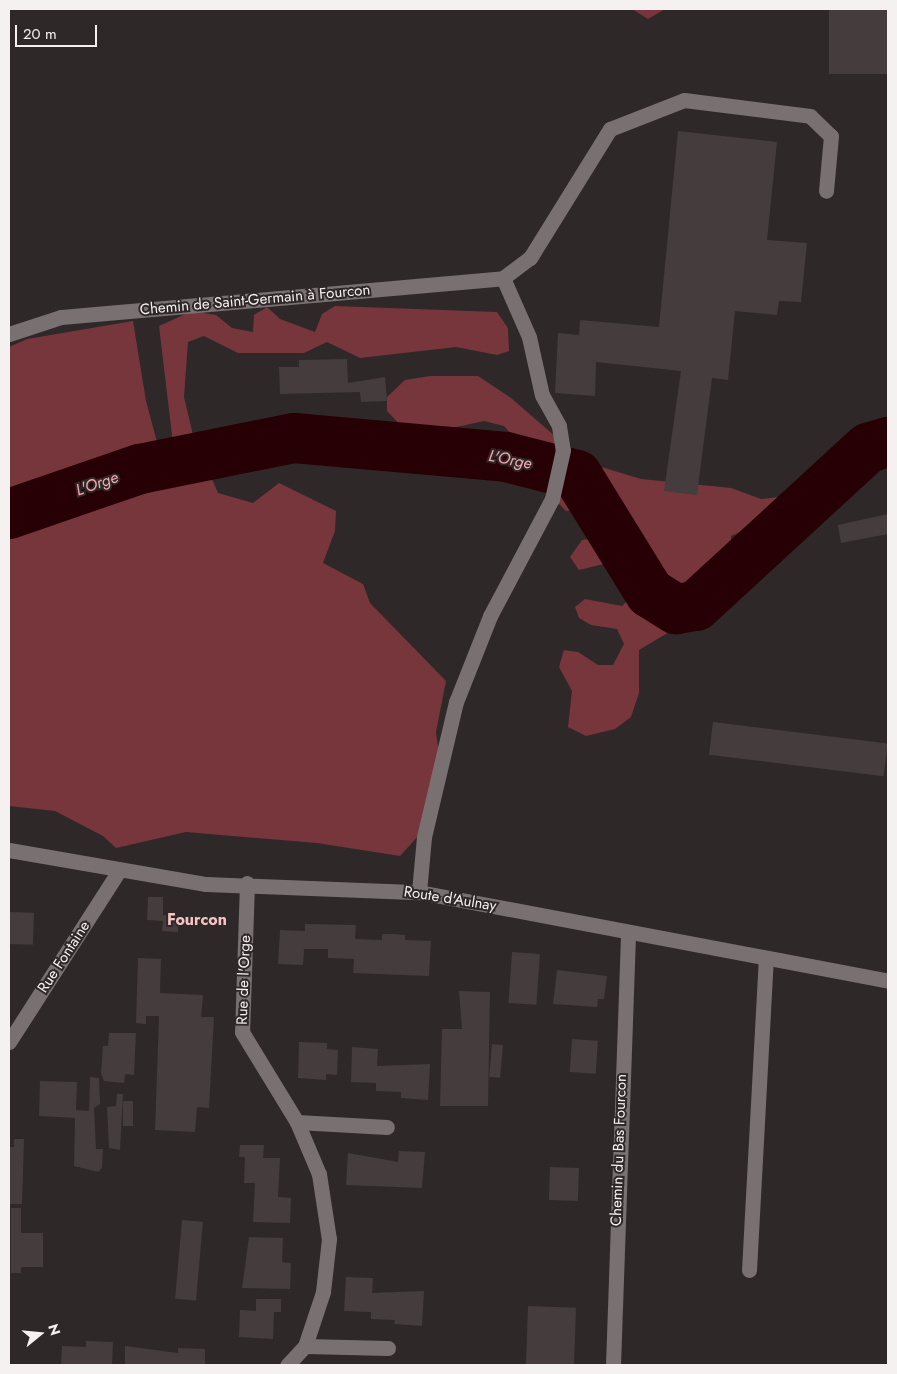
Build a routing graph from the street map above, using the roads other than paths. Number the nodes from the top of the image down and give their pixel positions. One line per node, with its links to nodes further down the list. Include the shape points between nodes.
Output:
1 (826, 191): 2 (street, via 831,136 810,116 684,100 610,129 530,258)
2 (503, 278): 3 (street, Chemin de Saint-Germain à Fourcon, via 60,317); 7 (street, via 528,337 542,395 559,426 563,450 552,499 490,616 456,702 424,838)
3 (9, 334)
4 (9, 850): 5 (street, Route d'Aulnay)
5 (118, 872): 6 (street, Route d'Aulnay, via 206,884); 11 (street, Rue Fontaine)
6 (247, 883): 7 (street, Route d'Aulnay); 12 (street, Rue de l'Orge, via 242,1032)
7 (419, 892): 8 (street, Route d'Aulnay)
8 (628, 934): 9 (street, Route d'Aulnay); 18 (street, Chemin du Bas Fourcon)
9 (766, 961): 10 (street, Route d'Aulnay); 14 (street)
10 (888, 981)
11 (9, 1042)
12 (297, 1122): 13 (street); 15 (street, Rue de l'Orge, via 319,1174 329,1239 323,1292)
13 (387, 1127)
14 (749, 1270)
15 (305, 1346): 16 (street); 17 (street, Rue de l'Orge)
16 (388, 1348)
17 (287, 1365)
18 (613, 1365)

